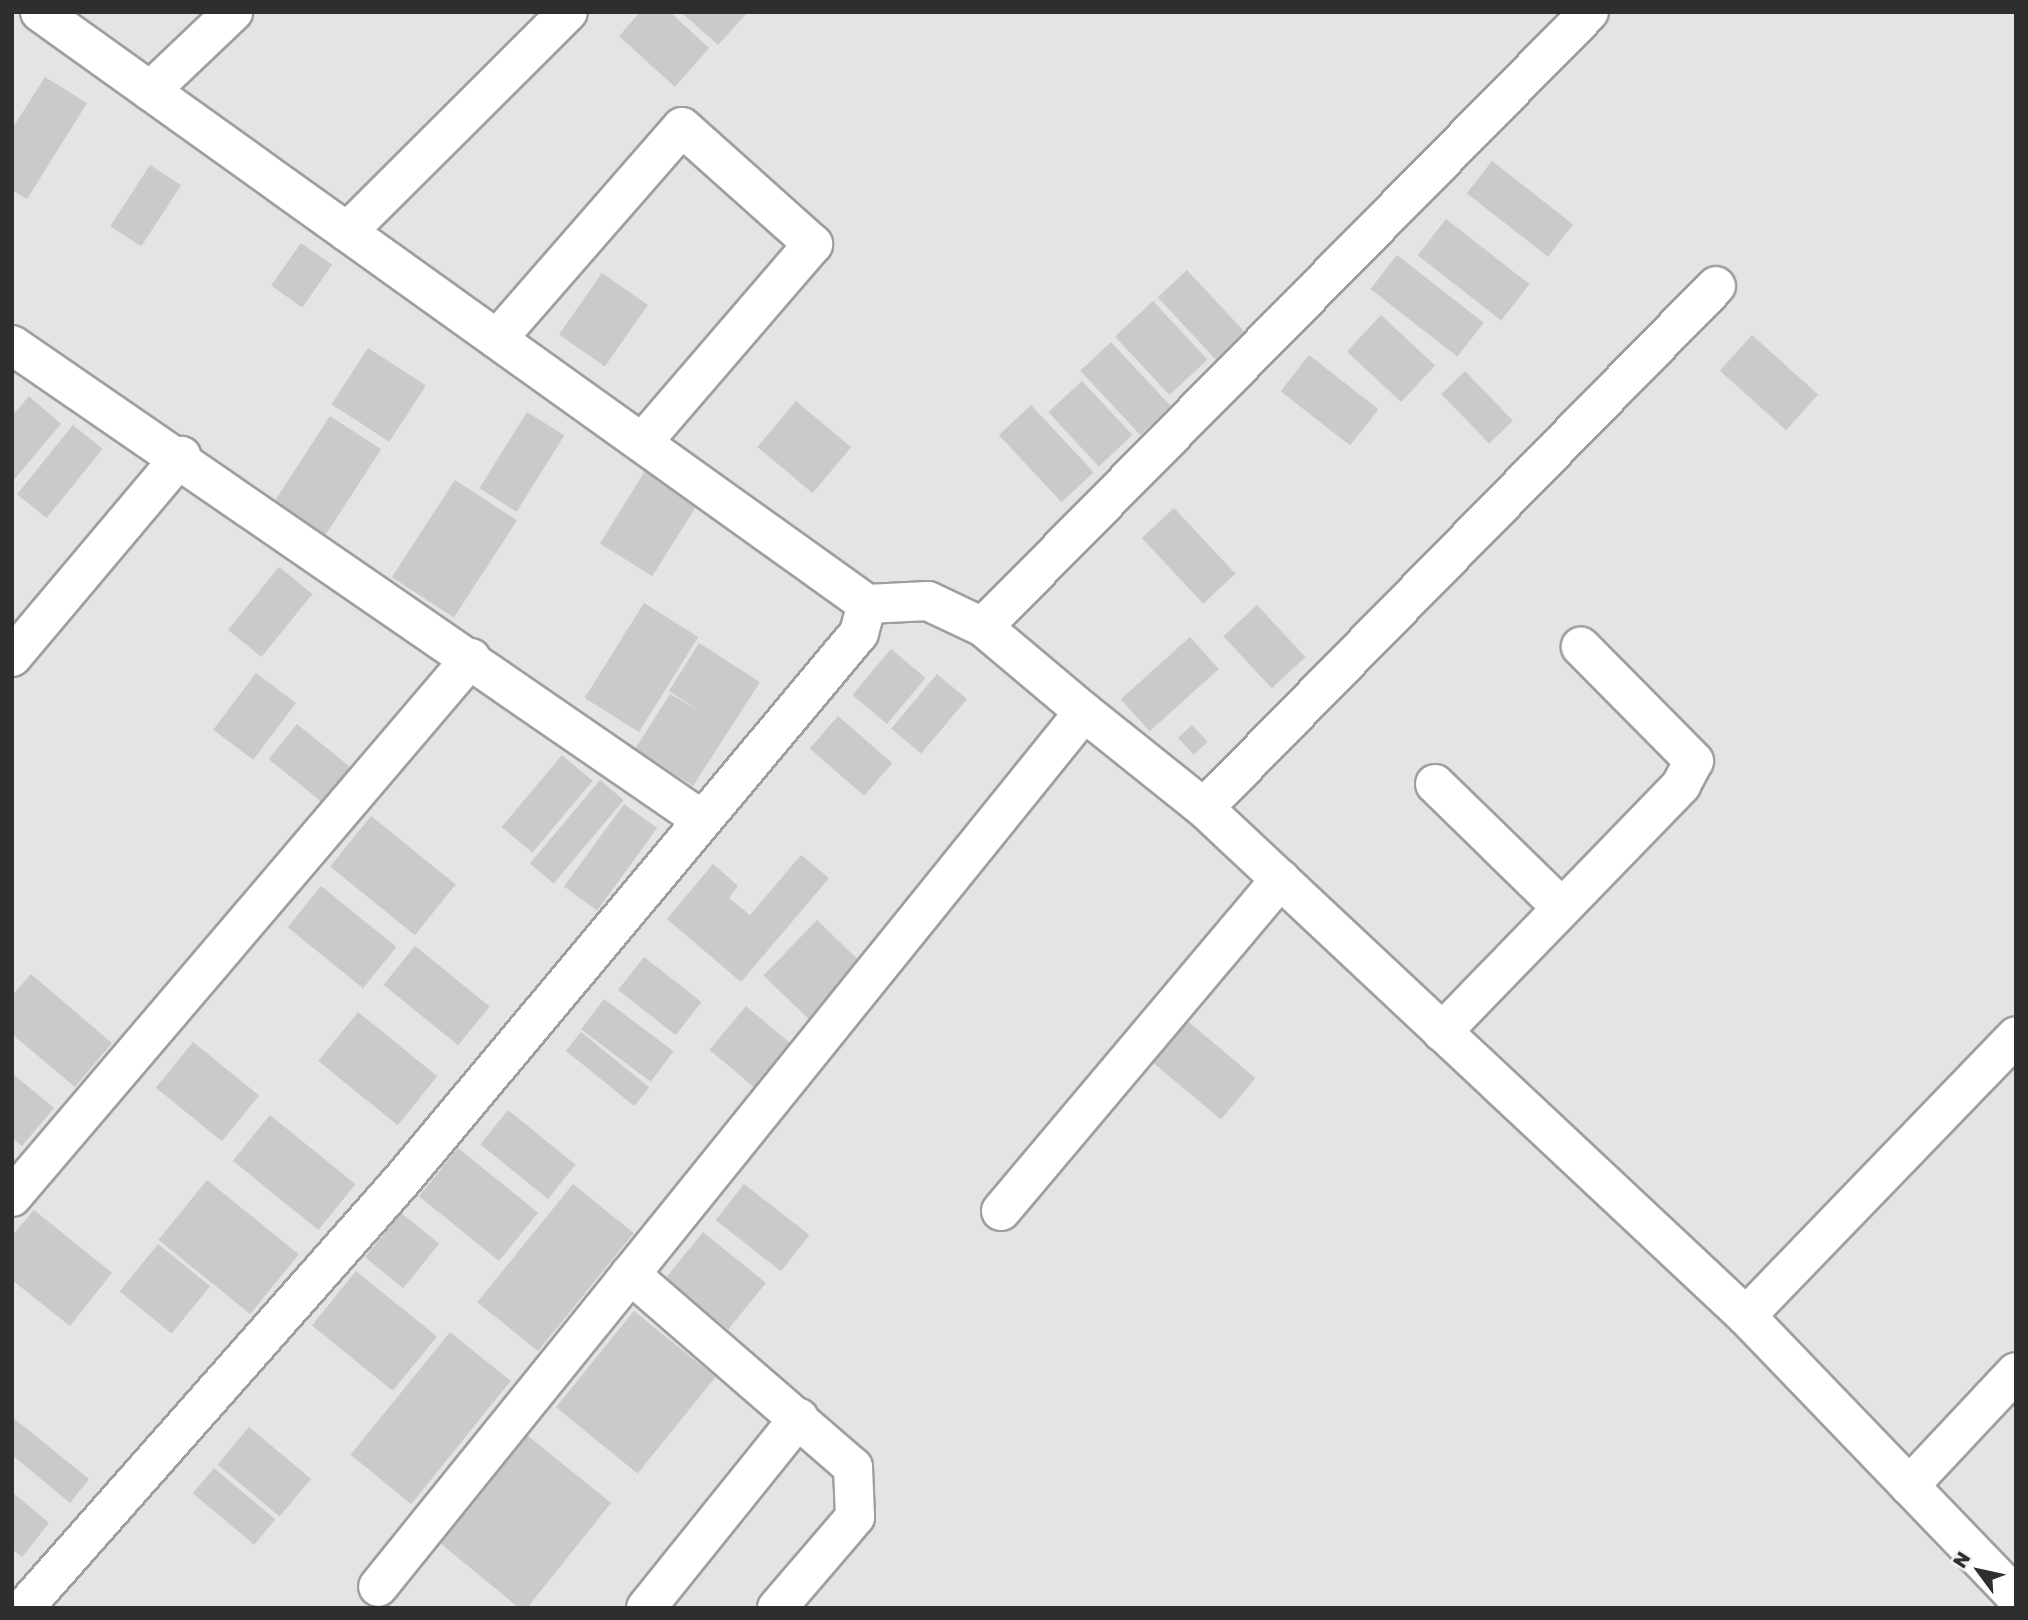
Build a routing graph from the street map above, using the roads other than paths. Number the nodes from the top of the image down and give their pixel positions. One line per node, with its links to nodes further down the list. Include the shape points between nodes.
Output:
1 (40, 12): 5 (street)
2 (233, 12): 5 (street)
3 (568, 12): 6 (street)
4 (1589, 12): 13 (street)
5 (150, 91): 6 (street)
6 (347, 232): 8 (street)
7 (1716, 286): 19 (street)
8 (497, 339): 10 (street); 10 (street, via 682,127 813,244)
9 (12, 345): 11 (street)
10 (642, 443): 12 (street)
11 (181, 456): 15 (street); 16 (street)
12 (867, 604): 13 (street, via 928,601); 20 (street, via 859,633)
13 (983, 626): 17 (street)
14 (1581, 647): 22 (street, via 1694,761 1681,785)
15 (12, 657)
16 (471, 658): 20 (street); 25 (street)
17 (1084, 712): 19 (street); 27 (street)
18 (1435, 784): 22 (street)
19 (1204, 808): 21 (street)
20 (702, 820): 34 (street, via 403,1178)
21 (1280, 879): 23 (street); 26 (street)
22 (1562, 908): 23 (street)
23 (1443, 1032): 28 (street)
24 (2016, 1036): 28 (street)
25 (12, 1197)
26 (1001, 1211)
27 (631, 1274): 30 (street); 32 (street)
28 (1746, 1316): 31 (street)
29 (2016, 1371): 31 (street)
30 (799, 1418): 35 (street); 36 (street, via 853,1467 855,1517)
31 (1909, 1486): 33 (street)
32 (378, 1587)
33 (2016, 1597)
34 (23, 1606)
35 (646, 1608)
36 (777, 1608)

